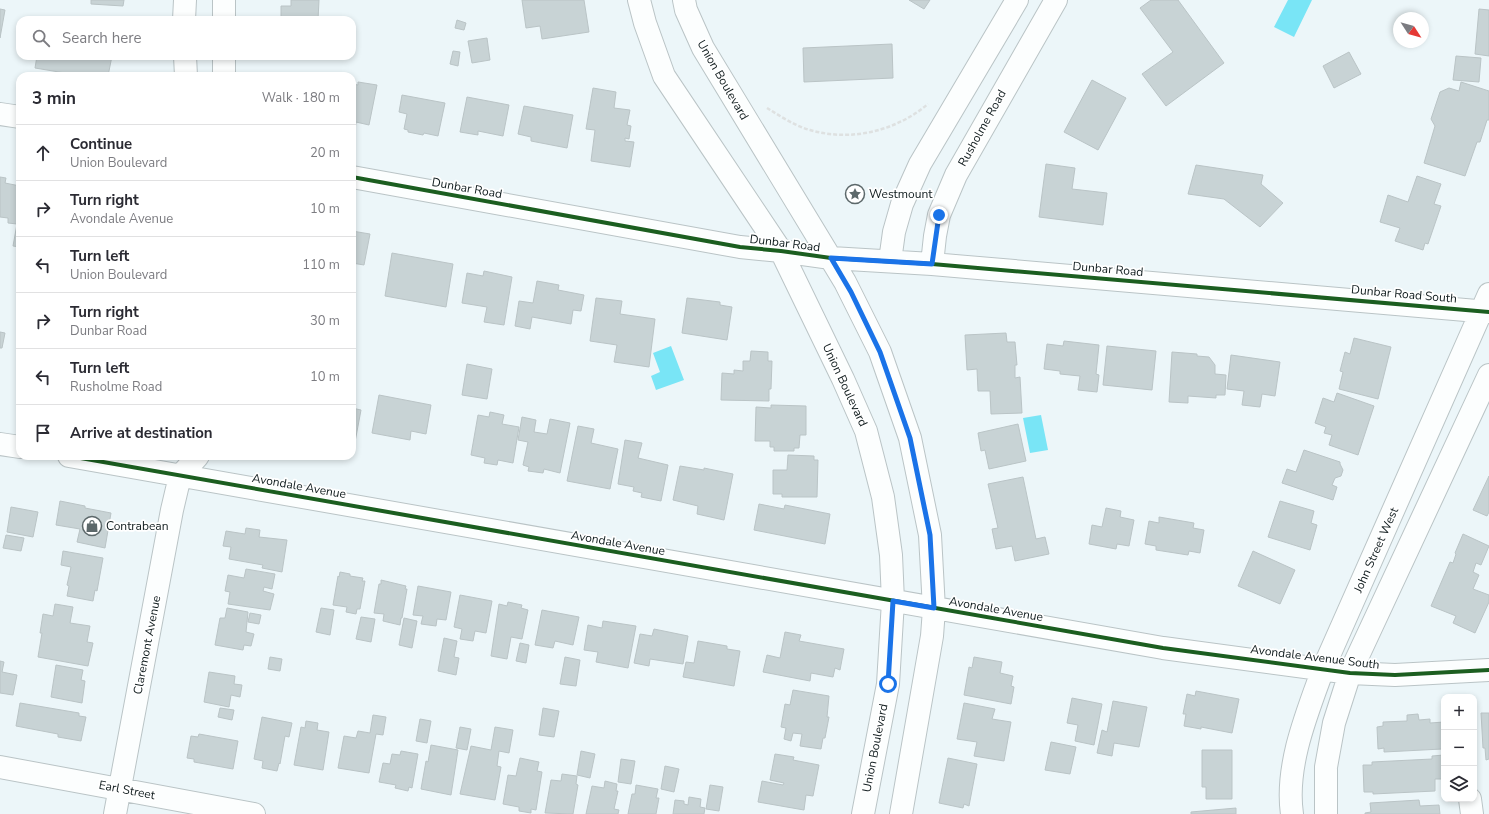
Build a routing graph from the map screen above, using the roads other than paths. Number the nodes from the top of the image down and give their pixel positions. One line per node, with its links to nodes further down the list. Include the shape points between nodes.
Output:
1 (185, 0): 7 (street)
2 (224, 0): 8 (street)
3 (640, 0): 18 (street, Union Boulevard, via 645,23 664,76)
4 (684, 0): 19 (street, Union Boulevard, via 703,48)
5 (1017, 0): 9 (street)
6 (1056, 0): 14 (street, Rusholme Road)
7 (184, 16)
8 (224, 16)
9 (983, 57): 14 (street); 20 (street, via 920,164 902,204 894,232)
10 (185, 60): 12 (street)
11 (224, 60): 13 (street)
12 (186, 72)
13 (224, 72)
14 (1013, 73): 21 (street, Rusholme Road, via 956,175 939,215)
15 (0, 114): 16 (street)
16 (16, 116)
17 (356, 178): 18 (street, Dunbar Road, via 740,247)
18 (781, 251): 19 (street, Dunbar Road); 30 (street, Union Boulevard, via 866,430 883,497 891,555)
19 (831, 258): 20 (street, Dunbar Road); 31 (street, Union Boulevard, via 851,292 880,352 910,438 930,535)
20 (890, 261): 21 (street, Dunbar Road)
21 (932, 264): 22 (street, Dunbar Road)
22 (1317, 296): 23 (street, Dunbar Road South)
23 (1487, 306): 33 (street, John Street West)
24 (1489, 375): 35 (street)
25 (0, 444): 26 (street)
26 (16, 446)
27 (112, 460): 29 (street, Avondale Avenue)
28 (190, 460): 29 (street, Claremont Avenue)
29 (177, 466): 30 (street, Avondale Avenue); 37 (street, Claremont Avenue, via 171,518)
30 (893, 601): 31 (street, Avondale Avenue); 41 (street, Union Boulevard, via 888,684)
31 (934, 608): 32 (street, Avondale Avenue); 42 (street, Union Boulevard, via 932,636)
32 (1163, 648): 33 (street, Avondale Avenue South)
33 (1323, 669): 35 (street, Avondale Avenue South); 43 (street, John Street West, via 1307,712 1294,762)
34 (1489, 670): 35 (street, Avondale Avenue South, via 1395,675)
35 (1350, 674): 44 (street, via 1334,723 1326,767)
36 (0, 767): 37 (street, Earl Street)
37 (120, 789): 39 (street, Claremont Avenue); 40 (street, Earl Street)
38 (1470, 802): 45 (street)
39 (115, 814)
40 (254, 814)
41 (862, 814)
42 (901, 814)
43 (1292, 814)
44 (1326, 814)
45 (1472, 814)

